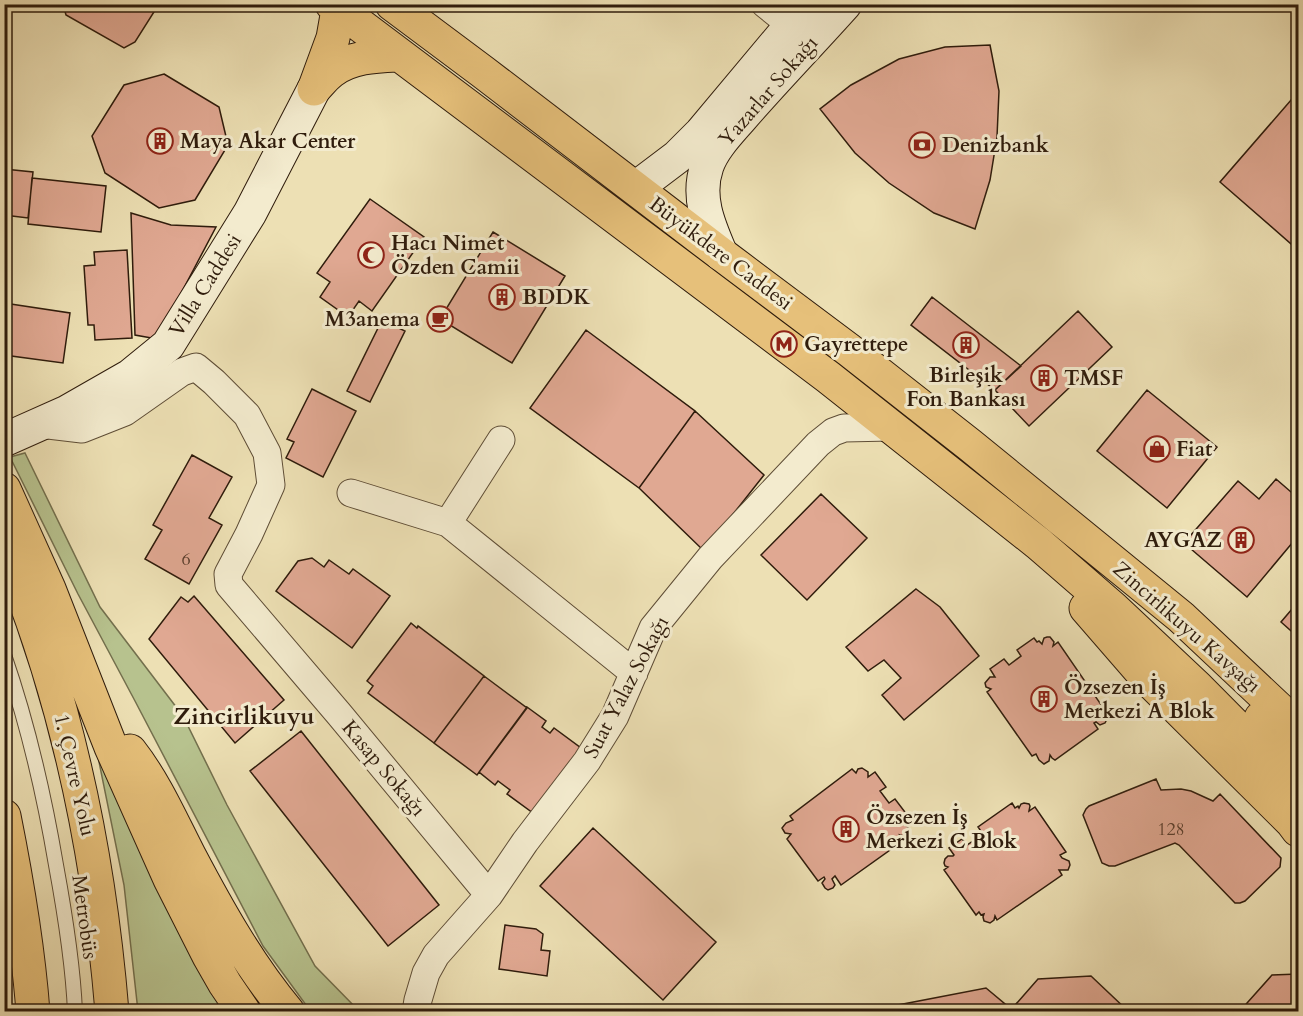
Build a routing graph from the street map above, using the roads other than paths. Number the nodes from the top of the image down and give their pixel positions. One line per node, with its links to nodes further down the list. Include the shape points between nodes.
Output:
1 (392, 4): 10 (main road, Büyükdere Caddesi)
2 (765, 4): 5 (street)
3 (845, 4): 7 (street, Yazarlar Sokağı)
4 (336, 6): 6 (main road, Büyükdere Caddesi); 8 (main road, via 333,38)
5 (800, 15): 7 (street, Yazarlar Sokağı)
6 (398, 55): 8 (main road, via 348,62); 13 (main road, Büyükdere Caddesi)
7 (772, 66): 9 (street, Yazarlar Sokağı); 12 (street, Yazarlar Sokağı, via 707,165 704,210)
8 (314, 89): 14 (street, Villa Caddesi, via 250,213 168,345 130,376)
9 (701, 133): 10 (street, Yazarlar Sokağı); 11 (street, via 685,186)
10 (636, 188): 11 (main road, Büyükdere Caddesi)
11 (681, 223): 12 (main road, Büyükdere Caddesi); 13 (main road)
12 (721, 254): 23 (main road, Büyükdere Caddesi, via 970,445)
13 (680, 266): 15 (main road, Büyükdere Caddesi)
14 (40, 424): 16 (street, Villa Caddesi); 32 (street, Kasap Sokağı, via 81,429 125,412 182,372 196,367 247,415 267,453 272,485 228,574 229,585)
15 (891, 427): 21 (main road, Büyükdere Caddesi); 25 (street, Suat Yalaz Sokağı, via 844,428 818,444 677,598 653,628)
16 (4, 440)
17 (501, 440): 20 (street)
18 (4, 489): 26 (main road)
19 (351, 493): 20 (street)
20 (448, 522): 25 (street)
21 (1039, 544): 29 (main road, Zincirlikuyu Kavşağı, via 1198,688); 31 (main road, via 1086,608 1145,676)
22 (4, 547): 35 (main road, 1. Çevre Yolu, via 55,691 81,794)
23 (1101, 553): 27 (main road, Zincirlikuyu Kavşağı, via 1181,617); 28 (main road, via 1158,620)
24 (4, 655): 34 (lane, Metrobüs, bridge, via 25,719 51,832 66,918)
25 (634, 673): 32 (street, Suat Yalaz Sokağı, via 615,716 587,761)
26 (95, 704): 36 (main road, via 170,879 209,956); 37 (main road, via 160,797 232,935)
27 (1299, 727)
28 (1299, 755)
29 (1299, 789)
30 (4, 816): 33 (main road, via 22,909)
31 (1299, 830)
32 (489, 895): 38 (street, Suat Yalaz Sokağı, via 436,955 426,974)
33 (33, 1011)
34 (75, 1011)
35 (112, 1011)
36 (243, 1011)
37 (288, 1011)
38 (416, 1011)

